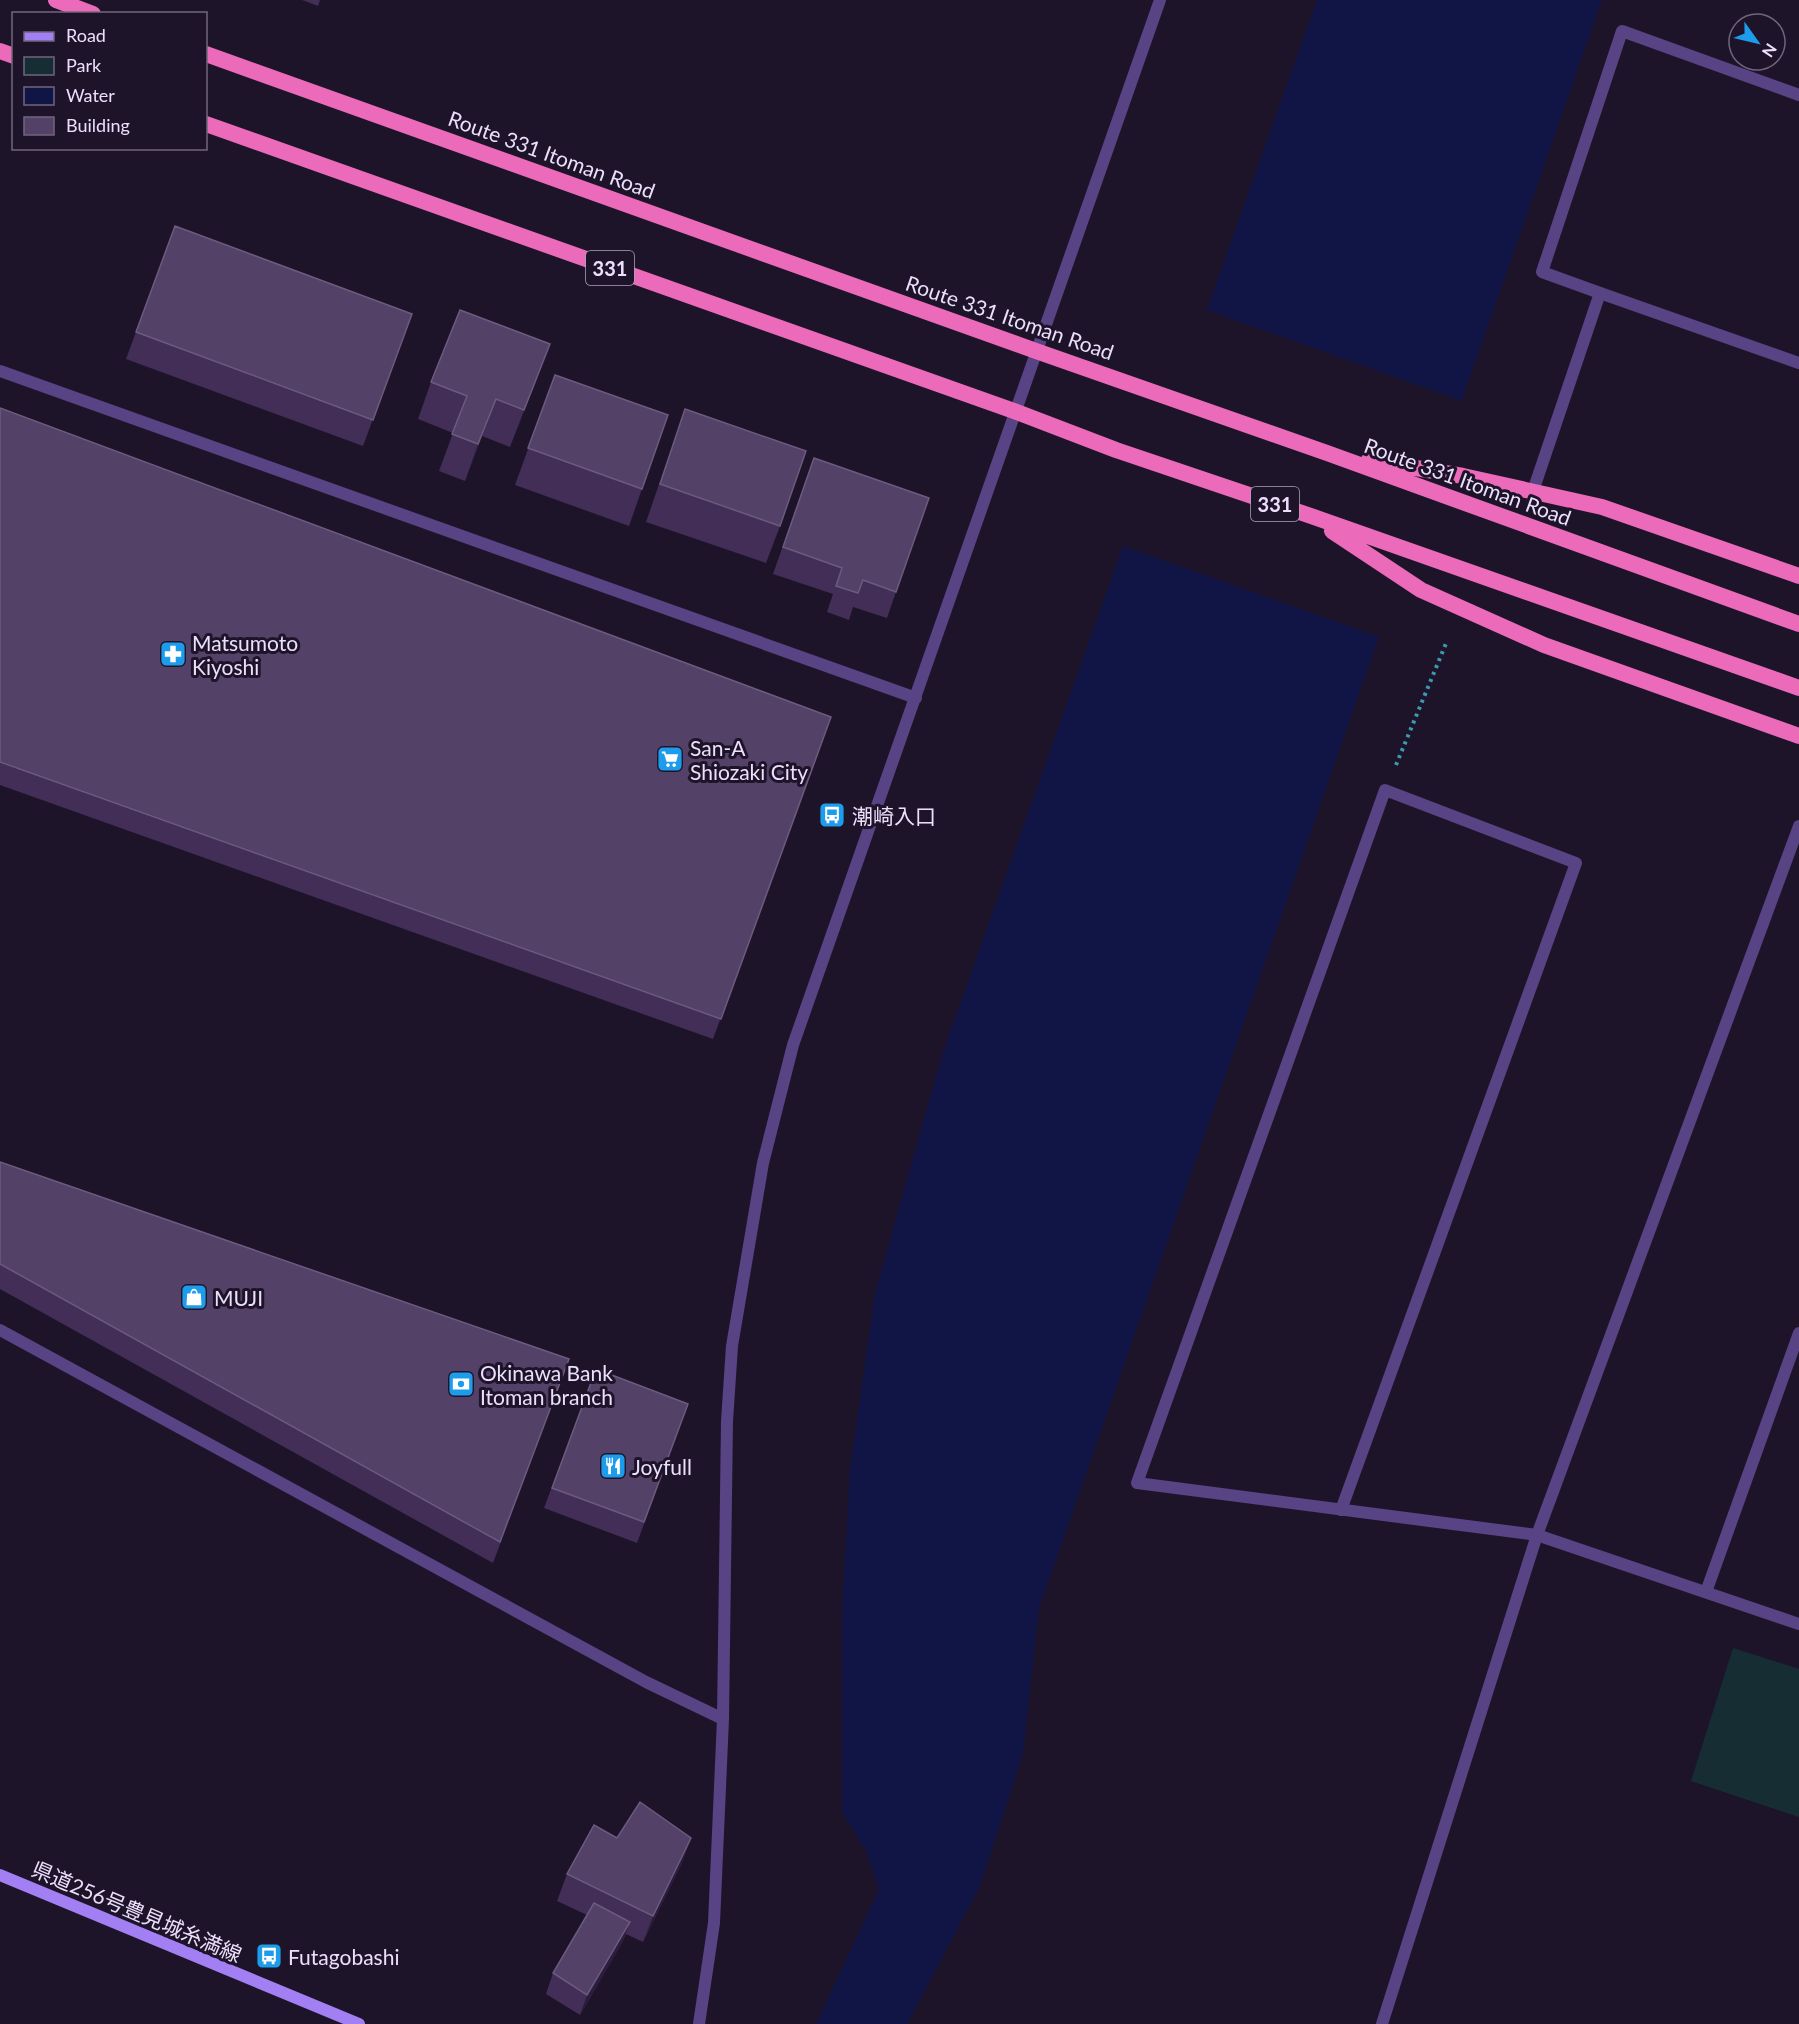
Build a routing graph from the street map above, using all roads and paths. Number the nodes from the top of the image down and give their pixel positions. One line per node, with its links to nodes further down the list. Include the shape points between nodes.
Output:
1 (56, 0): 3 (highway)
2 (1160, 0): 8 (street)
3 (88, 12)
4 (207, 54): 8 (highway, Route 331 Itoman Road)
5 (1799, 95): 7 (street, via 1623,32 1542,272)
6 (207, 124): 11 (highway, 331)
7 (1600, 293): 9 (street); 13 (street)
8 (1036, 351): 11 (street); 12 (highway, Route 331 Itoman Road)
9 (1799, 363)
10 (0, 371): 19 (street)
11 (1014, 411): 14 (highway, 331); 19 (street)
12 (1327, 453): 13 (highway); 16 (highway, Route 331 Itoman Road)
13 (1533, 491): 15 (highway, via 1602,507)
14 (1311, 516): 18 (highway, 331); 20 (highway, via 1421,590 1544,645)
15 (1799, 576)
16 (1799, 624)
17 (1447, 641): 21 (path)
18 (1799, 688)
19 (916, 698): 29 (street, via 793,1045 763,1163 732,1346)
20 (1799, 736)
21 (1385, 790): 25 (street, via 1576,863); 25 (street, via 1137,1483)
22 (1799, 826): 26 (street)
23 (0, 1330): 29 (street, via 646,1682)
24 (1799, 1333): 27 (street)
25 (1341, 1510): 26 (street)
26 (1537, 1535): 27 (street); 33 (street)
27 (1706, 1592): 28 (street)
28 (1799, 1624)
29 (723, 1719): 32 (street, via 714,1923)
30 (0, 1875): 31 (main road, 県道256号豊見城糸満線)
31 (359, 2024)
32 (699, 2024)
33 (1382, 2024)

